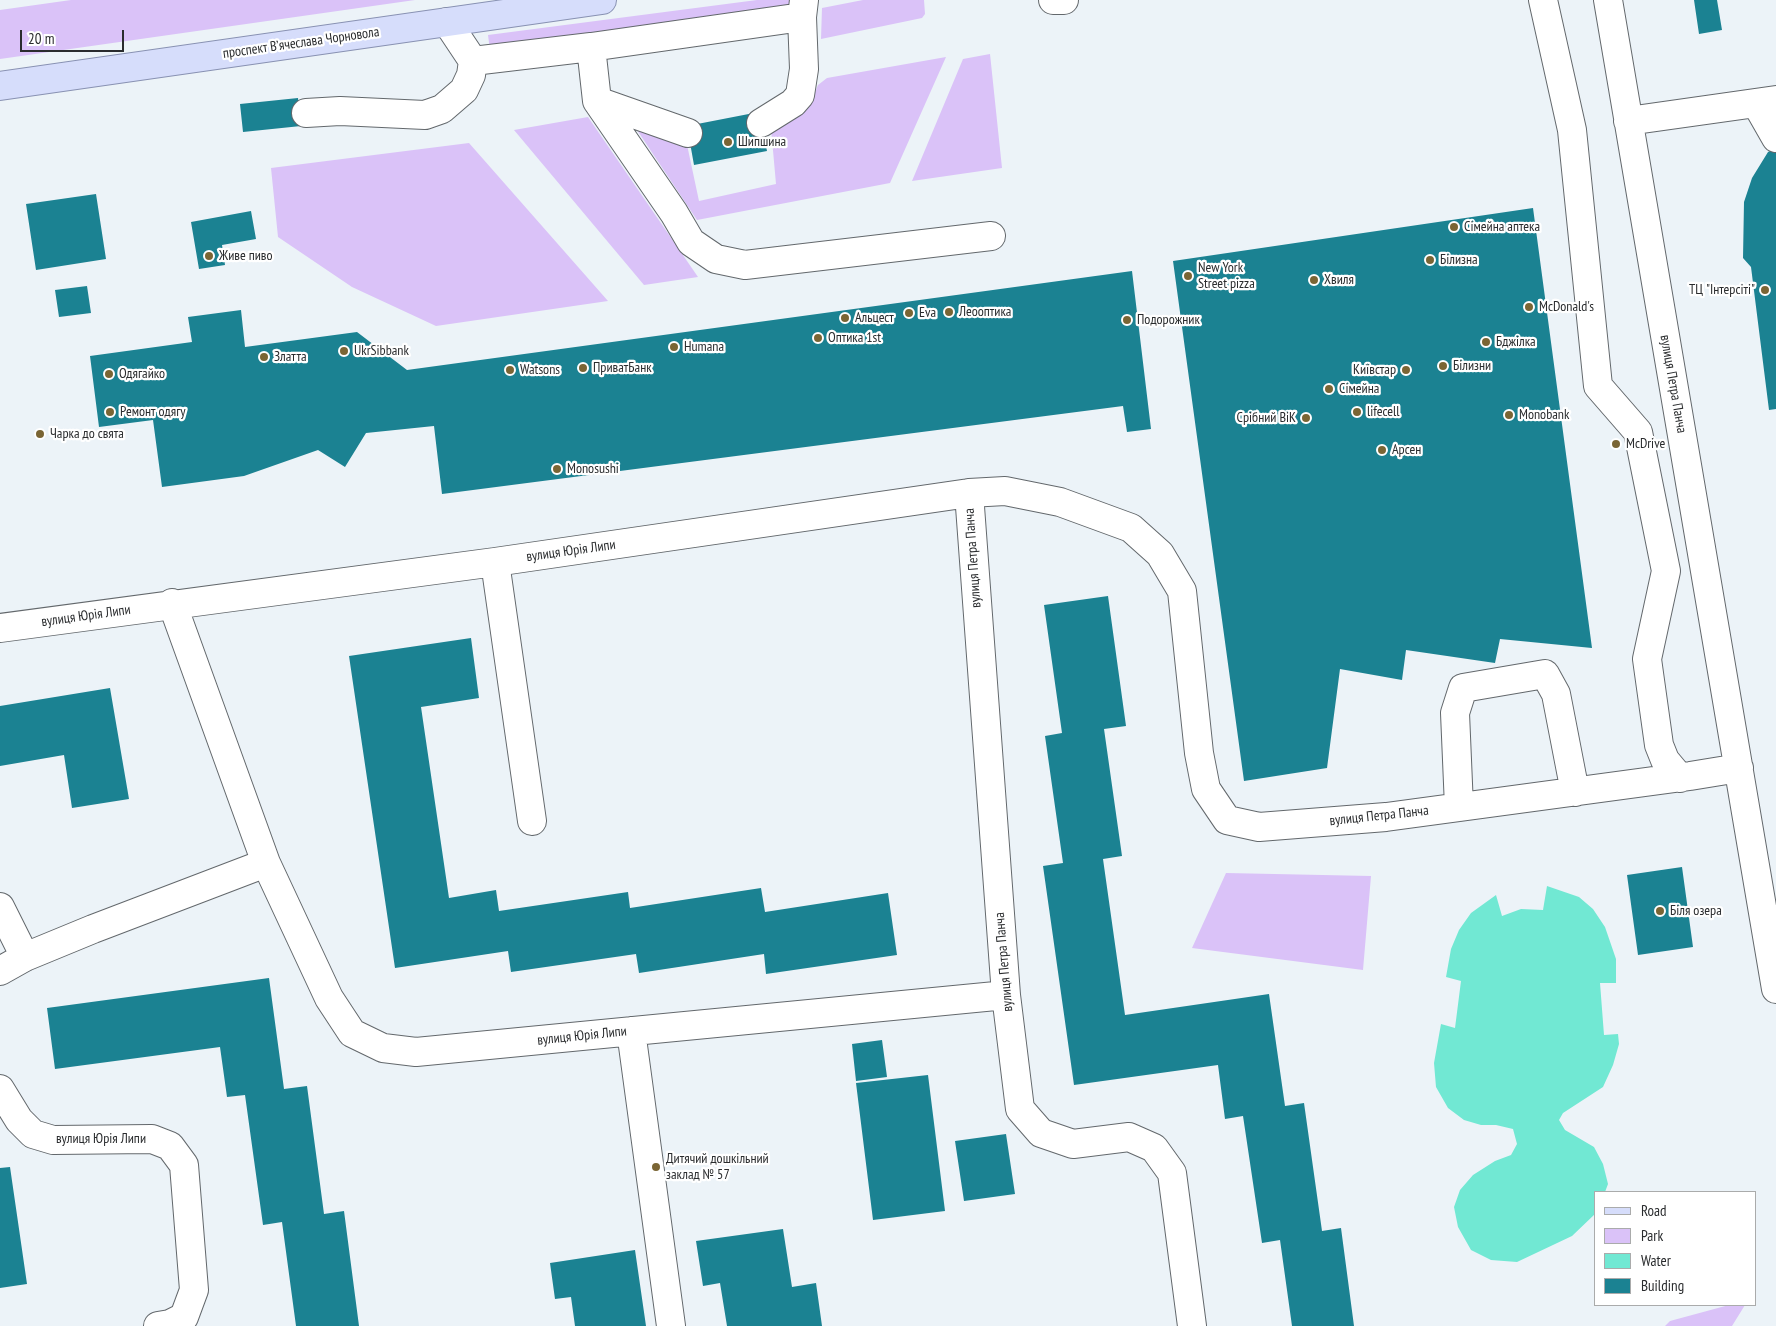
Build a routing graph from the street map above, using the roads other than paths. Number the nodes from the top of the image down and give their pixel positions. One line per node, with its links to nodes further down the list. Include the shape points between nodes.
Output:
1 (602, 0): 7 (main road, проспект Вʼячеслава Чорновола)
2 (1053, 0): 3 (street)
3 (1064, 0)
4 (1543, 0): 24 (street, via 1572,130 1598,386 1638,432 1666,571 1647,659 1660,746 1665,760)
5 (1608, 0): 14 (street, вулиця Петра Панча)
6 (803, 9): 8 (street); 15 (street, via 804,69 800,95)
7 (447, 22): 9 (street); 10 (main road, проспект Вʼячеслава Чорновола)
8 (591, 47): 9 (street); 11 (street)
9 (473, 61): 13 (street, via 464,90 442,109 425,115 340,111)
10 (0, 86)
11 (597, 101): 16 (street); 18 (street, via 691,242 716,258 745,265)
12 (1766, 101): 14 (street); 17 (street)
13 (306, 113)
14 (1628, 122): 23 (street, вулиця Петра Панча)
15 (761, 123)
16 (688, 134)
17 (1776, 138)
18 (991, 236)
19 (969, 493): 20 (street, вулиця Юрія Липи); 26 (street, вулиця Петра Панча, via 1005,491 1060,502 1131,528 1160,554 1182,591 1199,753 1206,789 1226,820 1259,827 1386,817); 34 (street, вулиця Петра Панча)
20 (495, 562): 21 (street, вулиця Юрія Липи); 27 (street)
21 (172, 603): 22 (street, вулиця Юрія Липи); 28 (street, вулиця Юрія Липи)
22 (0, 628)
23 (1739, 768): 24 (street, вулиця Петра Панча); 31 (street, вулиця Петра Панча)
24 (1680, 778): 25 (street, вулиця Петра Панча)
25 (1575, 792): 26 (street, вулиця Петра Панча); 26 (street, via 1556,694 1545,674 1463,688 1455,712)
26 (1459, 807)
27 (532, 821)
28 (266, 863): 30 (street); 35 (street, вулиця Юрія Липи, via 329,998 352,1033 383,1048 416,1052)
29 (0, 907): 30 (street)
30 (25, 957): 32 (street)
31 (1774, 961): 33 (street, вулиця Петра Панча)
32 (0, 971)
33 (1776, 989)
34 (1006, 995): 35 (street, вулиця Юрія Липи); 39 (street, вулиця Петра Панча, via 1020,1109 1041,1133 1073,1144 1128,1137 1154,1148 1172,1173)
35 (631, 1031): 38 (street)
36 (0, 1089): 37 (street, вулиця Юрія Липи, via 32,1134 53,1140 152,1139 170,1146 184,1165 194,1290 184,1316)
37 (158, 1326)
38 (671, 1326)
39 (1192, 1326)

